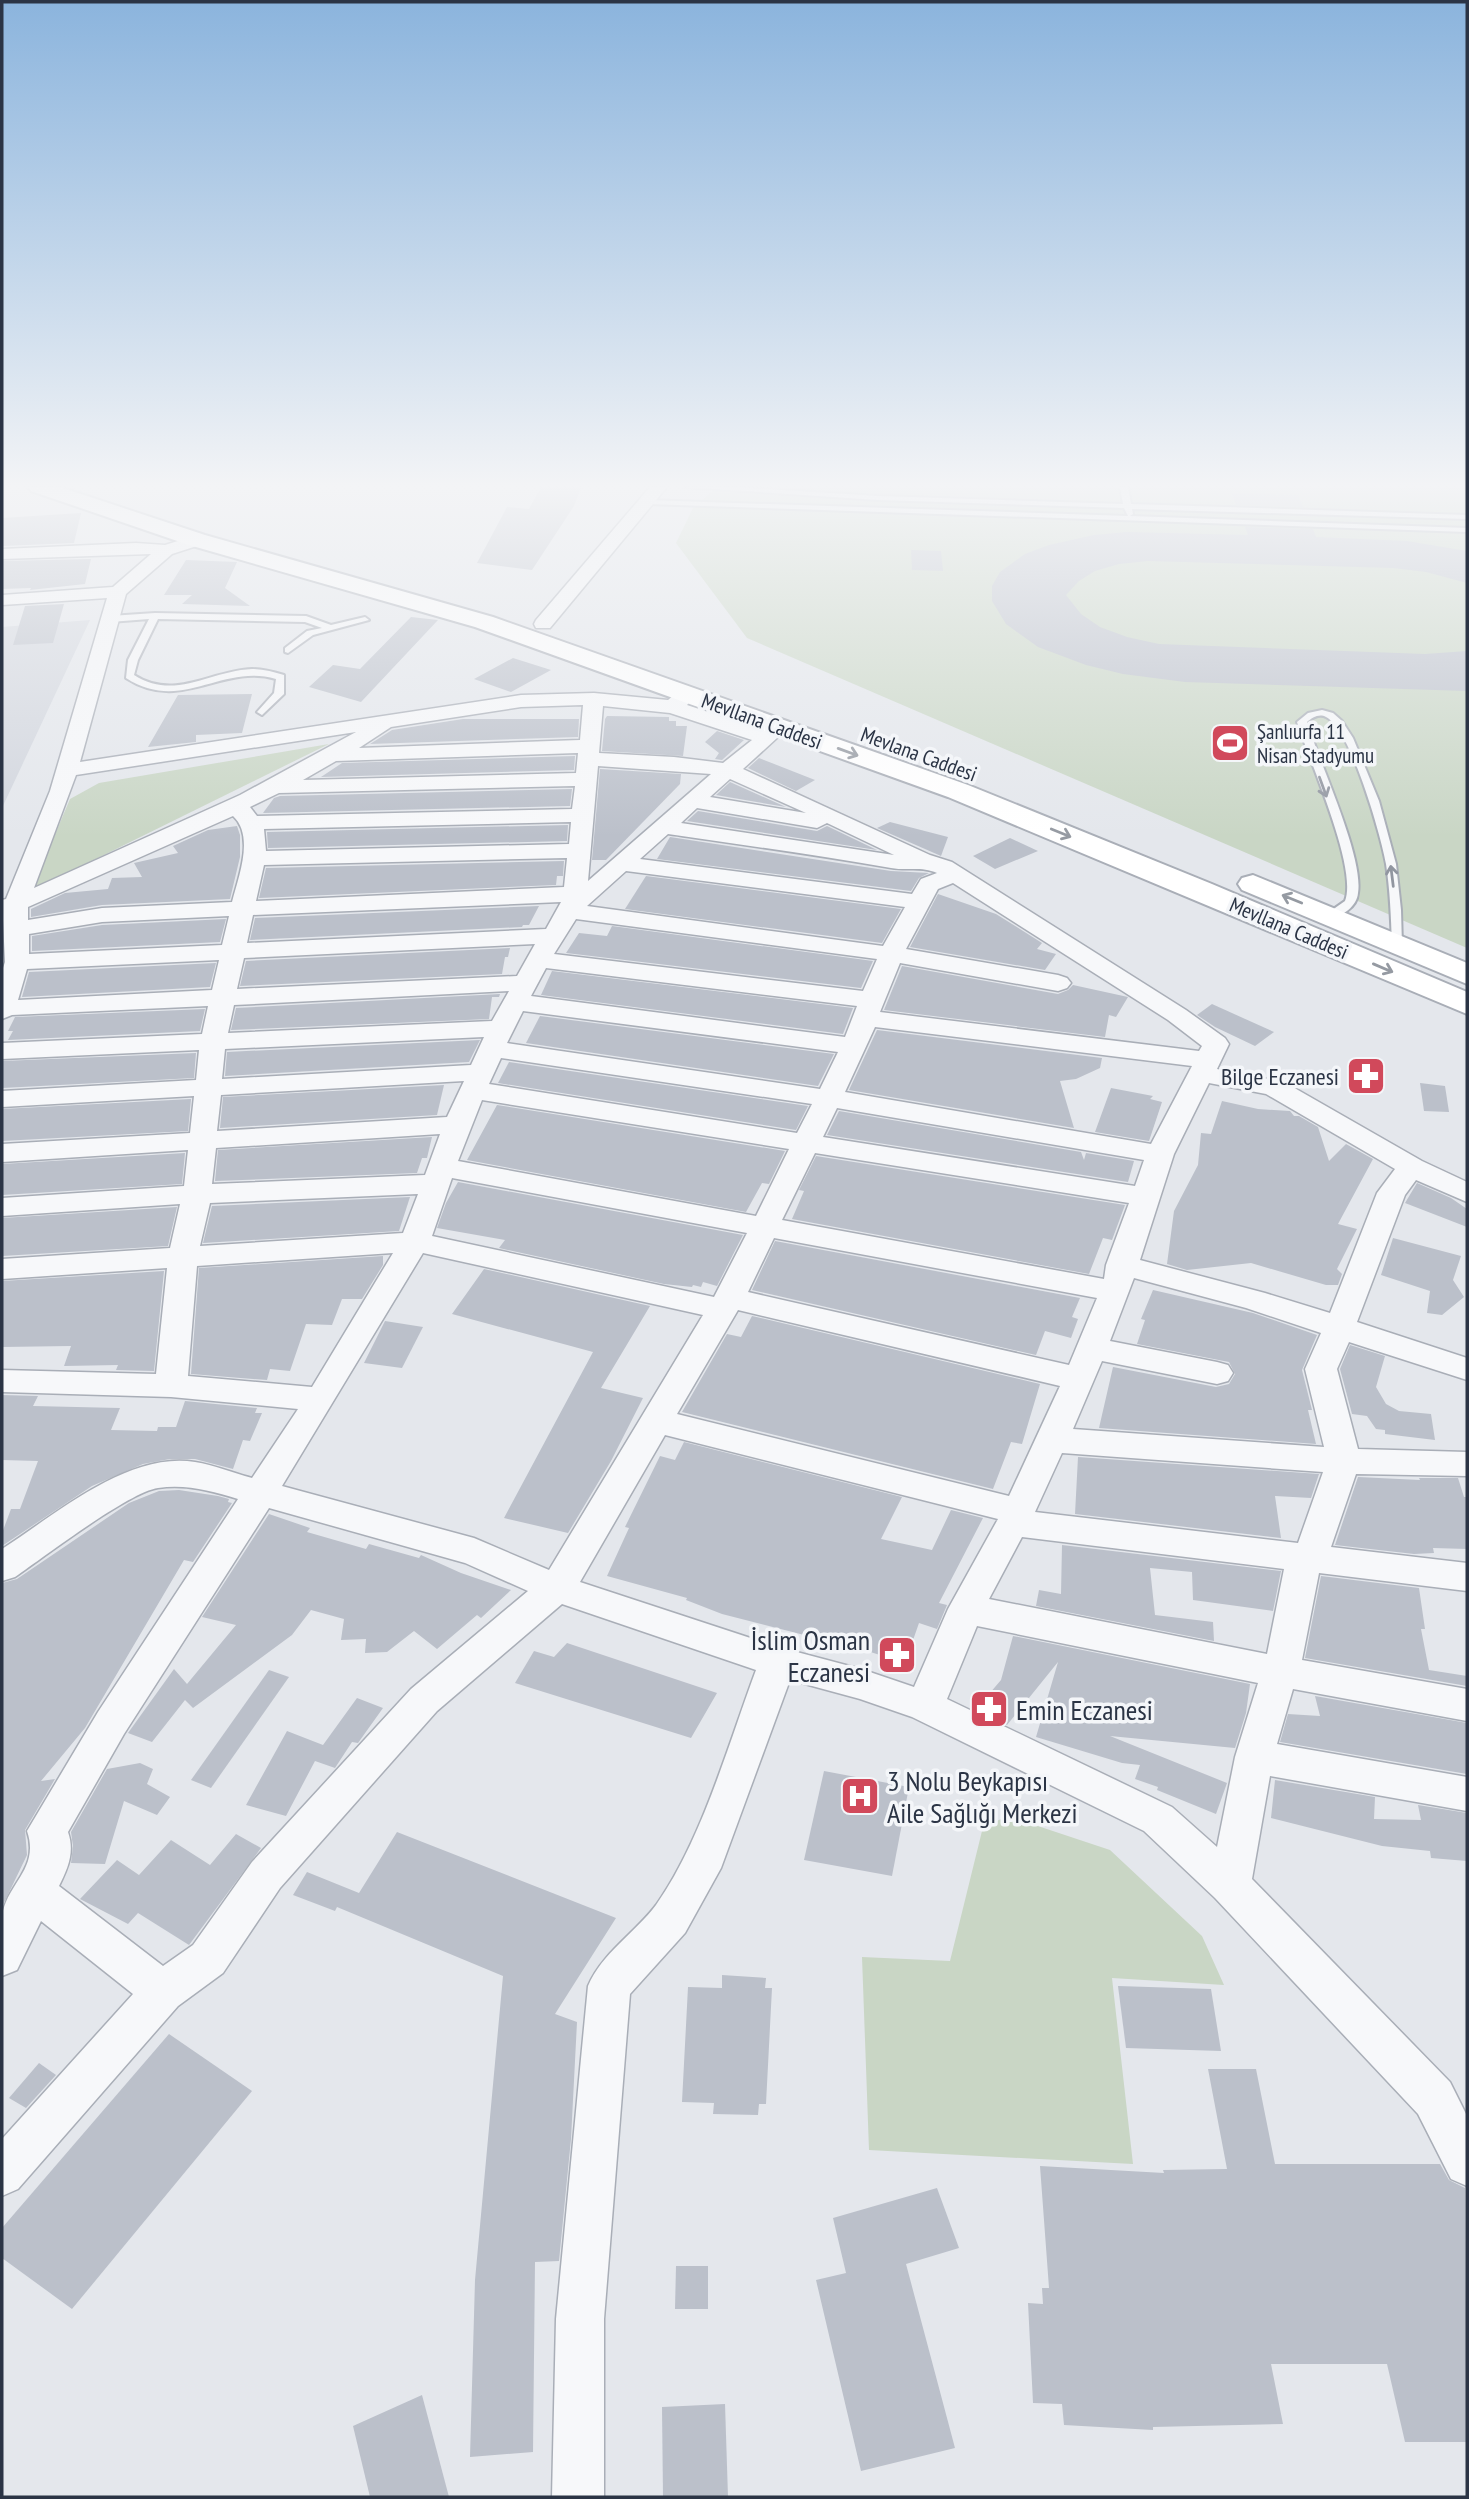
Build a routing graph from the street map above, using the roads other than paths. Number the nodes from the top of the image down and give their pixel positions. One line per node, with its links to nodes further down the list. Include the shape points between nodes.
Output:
1 (115, 604): 6 (street)
2 (420, 604): 12 (main road, Mevllana Caddesi, via 484,622)
3 (479, 604): 8 (main road, Mevlana Caddesi)
4 (560, 604): 8 (street)
5 (155, 616): 6 (lane); 9 (lane, via 306,619); 13 (lane, via 129,676 146,687 175,689 251,671 281,677 279,694)
6 (110, 619): 17 (street)
7 (365, 620): 9 (lane)
8 (543, 624): 27 (main road, Mevlana Caddesi, via 899,745)
9 (328, 627): 10 (lane, via 310,633)
10 (288, 650)
11 (594, 699): 12 (street); 14 (street, via 521,701); 16 (street)
12 (680, 701): 18 (street, via 767,738); 46 (main road, Mevllana Caddesi, one-way to 46, via 958,791)
13 (262, 712)
14 (391, 719): 15 (street); 17 (street)
15 (335, 755): 16 (street); 19 (street)
16 (588, 762): 18 (street, via 674,763); 19 (street); 22 (street)
17 (66, 770): 35 (street)
18 (728, 770): 20 (street); 24 (street)
19 (274, 787): 21 (street)
20 (694, 801): 23 (street); 24 (street)
21 (243, 815): 22 (street); 26 (street, via 255,841); 35 (street)
22 (583, 815): 25 (street)
23 (663, 827): 28 (street, via 900,863); 29 (street)
24 (853, 827): 28 (street)
25 (579, 851): 26 (street); 33 (street)
26 (254, 858): 34 (street)
27 (1188, 858)
28 (922, 860): 30 (street)
29 (622, 864): 32 (street); 33 (street)
30 (956, 874): 32 (street, via 929,884); 52 (street, via 1216,1044)
31 (1227, 874): 36 (main road, one-way to 31)
32 (921, 902): 40 (street)
33 (572, 904): 34 (street); 37 (street); 40 (street)
34 (243, 908): 35 (street, via 102,915); 39 (street)
35 (12, 913): 41 (street)
36 (1331, 915): 38 (main road); 38 (lane, one-way to 36, via 1389,854 1369,784 1340,725 1320,712 1301,722 1347,855 1354,892 1348,906)
37 (552, 936): 39 (street); 44 (street); 48 (street, via 539,960)
38 (1398, 944): 42 (main road)
39 (233, 951): 41 (street); 45 (street)
40 (891, 954): 43 (street); 48 (street)
41 (11, 968): 47 (street)
42 (1467, 974)
43 (1058, 983)
44 (521, 993): 45 (street); 48 (street); 51 (street)
45 (223, 997): 47 (street); 49 (street)
46 (1467, 1004)
47 (2, 1009)
48 (864, 1021): 52 (street); 54 (street)
49 (213, 1041): 50 (street); 51 (street); 53 (street)
50 (2, 1051)
51 (487, 1060): 53 (street); 54 (street); 56 (street); 58 (street)
52 (1206, 1067): 60 (street); 61 (street, via 1274,1088)
53 (210, 1088): 55 (street); 57 (street)
54 (829, 1098): 58 (street); 60 (street)
55 (2, 1099)
56 (457, 1125): 57 (street); 62 (street)
57 (203, 1142): 59 (street); 64 (street)
58 (805, 1144): 65 (street); 67 (street)
59 (2, 1153)
60 (1160, 1154): 65 (street)
61 (1412, 1167): 63 (street); 73 (street, via 1391,1193)
62 (437, 1175): 64 (street); 67 (street); 68 (street)
63 (1467, 1193)
64 (197, 1194): 66 (street); 69 (street)
65 (1147, 1197): 71 (street)
66 (2, 1207)
67 (764, 1226): 71 (street); 72 (street)
68 (415, 1242): 69 (street); 72 (street); 80 (street)
69 (183, 1256): 70 (street); 79 (street)
70 (2, 1269)
71 (1118, 1278): 73 (street, via 1242,1296); 74 (street)
72 (726, 1303): 77 (street); 81 (street)
73 (1338, 1326): 75 (street); 83 (street, via 1321,1369)
74 (1090, 1348): 76 (street); 77 (street)
75 (1467, 1369)
76 (1217, 1373)
77 (1079, 1379): 82 (street)
78 (2, 1381): 79 (street)
79 (171, 1386): 80 (street)
80 (321, 1399): 85 (street)
81 (656, 1421): 86 (street); 90 (street)
82 (1052, 1440): 83 (street); 86 (street)
83 (1344, 1461): 84 (street); 87 (street)
84 (1467, 1464)
85 (259, 1494): 88 (street, via 192,1474 151,1476 119,1490); 90 (street, via 474,1552); 99 (street, via 47,1831 52,1844 48,1866)
86 (1016, 1517): 87 (street); 91 (street)
87 (1310, 1559): 89 (street); 93 (street, via 1300,1572)
88 (2, 1567)
89 (1467, 1577)
90 (556, 1588): 92 (street); 101 (street, via 424,1700 266,1875 208,1959)
91 (966, 1609): 93 (street); 95 (street)
92 (778, 1662): 95 (street); 104 (street, via 707,1855 670,1919 609,1986 580,2319)
93 (1279, 1669): 94 (street); 96 (street)
94 (1467, 1705)
95 (925, 1706): 98 (street, via 1158,1819)
96 (1254, 1757): 97 (street); 98 (street)
97 (1467, 1794)
98 (1230, 1885): 102 (street, via 1434,2098)
99 (34, 1891): 100 (street); 101 (street)
100 (2, 1956)
101 (163, 1992): 103 (street)
102 (1467, 2164)
103 (2, 2173)
104 (578, 2497)

